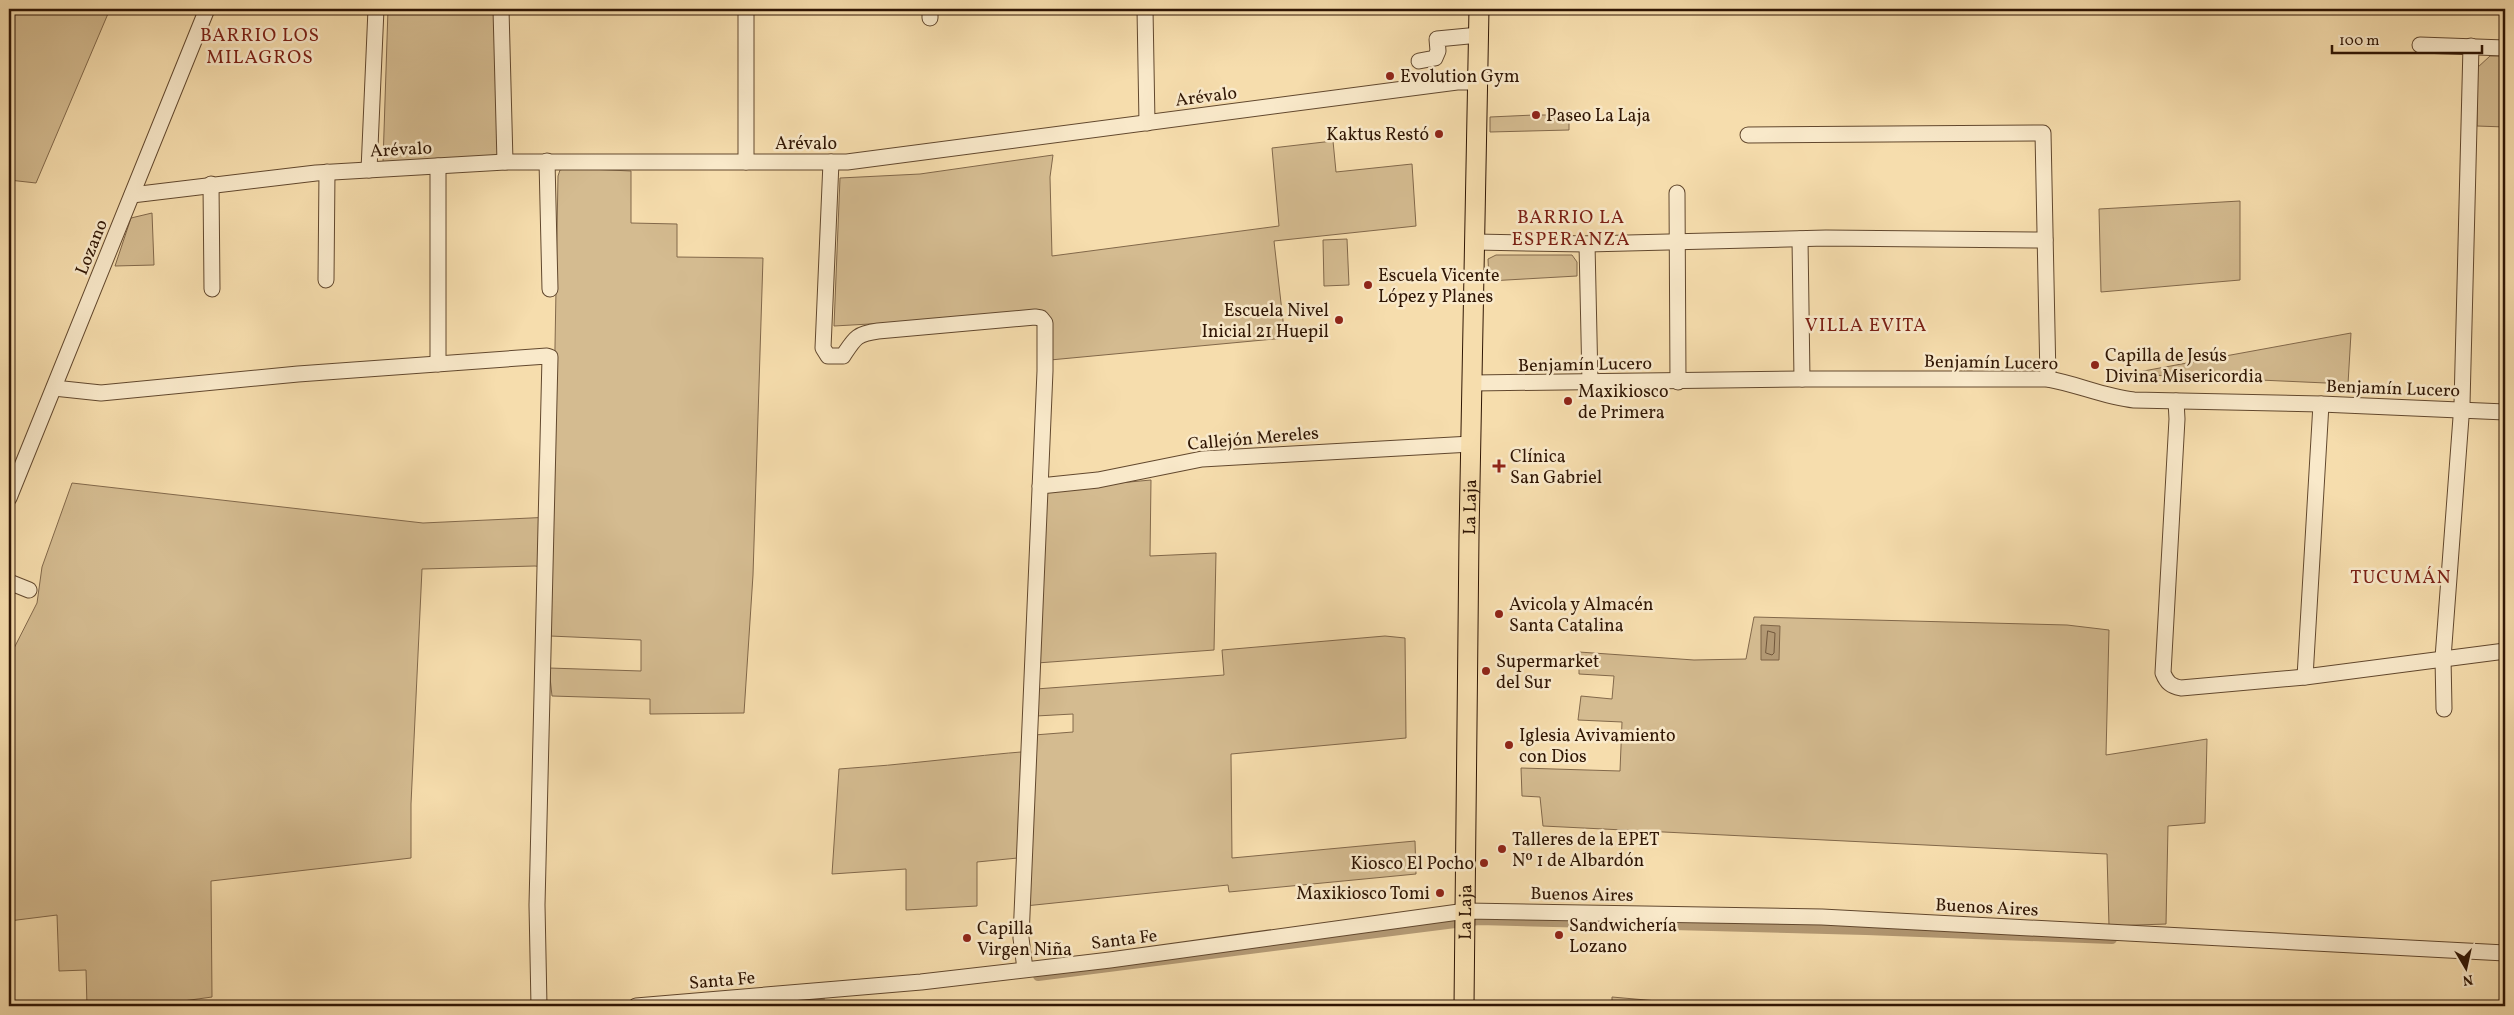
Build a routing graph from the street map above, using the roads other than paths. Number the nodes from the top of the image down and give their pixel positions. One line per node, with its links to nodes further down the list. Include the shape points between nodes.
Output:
1 (207, 9): 24 (street, Lozano)
2 (376, 9): 20 (street)
3 (501, 9): 16 (street)
4 (746, 9): 17 (street)
5 (1145, 9): 13 (street)
6 (1479, 9): 7 (main road, La Laja)
7 (1479, 35): 11 (street, via 1437,39 1435,58); 12 (main road, La Laja)
8 (2420, 45): 9 (street)
9 (2471, 46): 10 (street); 41 (street)
10 (2505, 48)
11 (1419, 61)
12 (1477, 82): 13 (street, Arévalo); 28 (main road, La Laja)
13 (1147, 122): 18 (street, Arévalo)
14 (1748, 135): 26 (street, via 2043,133)
15 (547, 161): 16 (street, Arévalo); 17 (street, Arévalo); 32 (street)
16 (505, 162): 19 (street, Arévalo)
17 (746, 162): 18 (street, Arévalo)
18 (832, 162): 45 (street, via 823,348 828,356 844,356 855,338 864,333 1041,318 1045,322 1045,371)
19 (438, 166): 20 (street, Arévalo); 33 (street)
20 (369, 170): 21 (street, Arévalo)
21 (327, 172): 22 (street, Arévalo); 30 (street)
22 (211, 184): 24 (street, Arévalo); 31 (street)
23 (1676, 193): 27 (street)
24 (132, 194): 39 (street, Lozano)
25 (1800, 239): 26 (street); 27 (street); 34 (street)
26 (2045, 240): 35 (street)
27 (1677, 241): 29 (street); 37 (street)
28 (1475, 242): 29 (street); 38 (main road, La Laja)
29 (1587, 244): 36 (street)
30 (326, 280)
31 (212, 289)
32 (550, 290)
33 (438, 364): 39 (street, via 89,394); 56 (street, via 550,358 537,905)
34 (1802, 379): 35 (street, Benjamín Lucero); 37 (street, Benjamín Lucero)
35 (2048, 379): 40 (street, Benjamín Lucero, via 2118,398)
36 (1590, 382): 37 (street, Benjamín Lucero); 38 (street, Benjamín Lucero)
37 (1678, 382)
38 (1473, 384): 44 (main road, La Laja)
39 (54, 388): 46 (street, Lozano)
40 (2176, 401): 42 (street, Benjamín Lucero); 51 (street, via 2163,673 2166,680 2181,688)
41 (2462, 403): 42 (street, Benjamín Lucero); 43 (street, Benjamín Lucero); 50 (street)
42 (2321, 404): 51 (street)
43 (2505, 412)
44 (1471, 444): 45 (street, Callejón Mereles, via 1202,459 1098,480); 53 (main road, La Laja)
45 (1040, 486): 55 (street, via 1021,938)
46 (9, 498)
47 (9, 582): 48 (street)
48 (29, 590)
49 (2505, 651): 50 (street)
50 (2443, 658): 51 (street); 52 (street)
51 (2305, 676)
52 (2444, 709)
53 (1466, 919): 54 (street, Buenos Aires, via 1822,917); 55 (street, Santa Fe); 58 (main road, La Laja)
54 (2505, 953)
55 (1025, 969): 57 (street, Santa Fe, via 921,982)
56 (539, 1006)
57 (636, 1006)
58 (1464, 1006)

